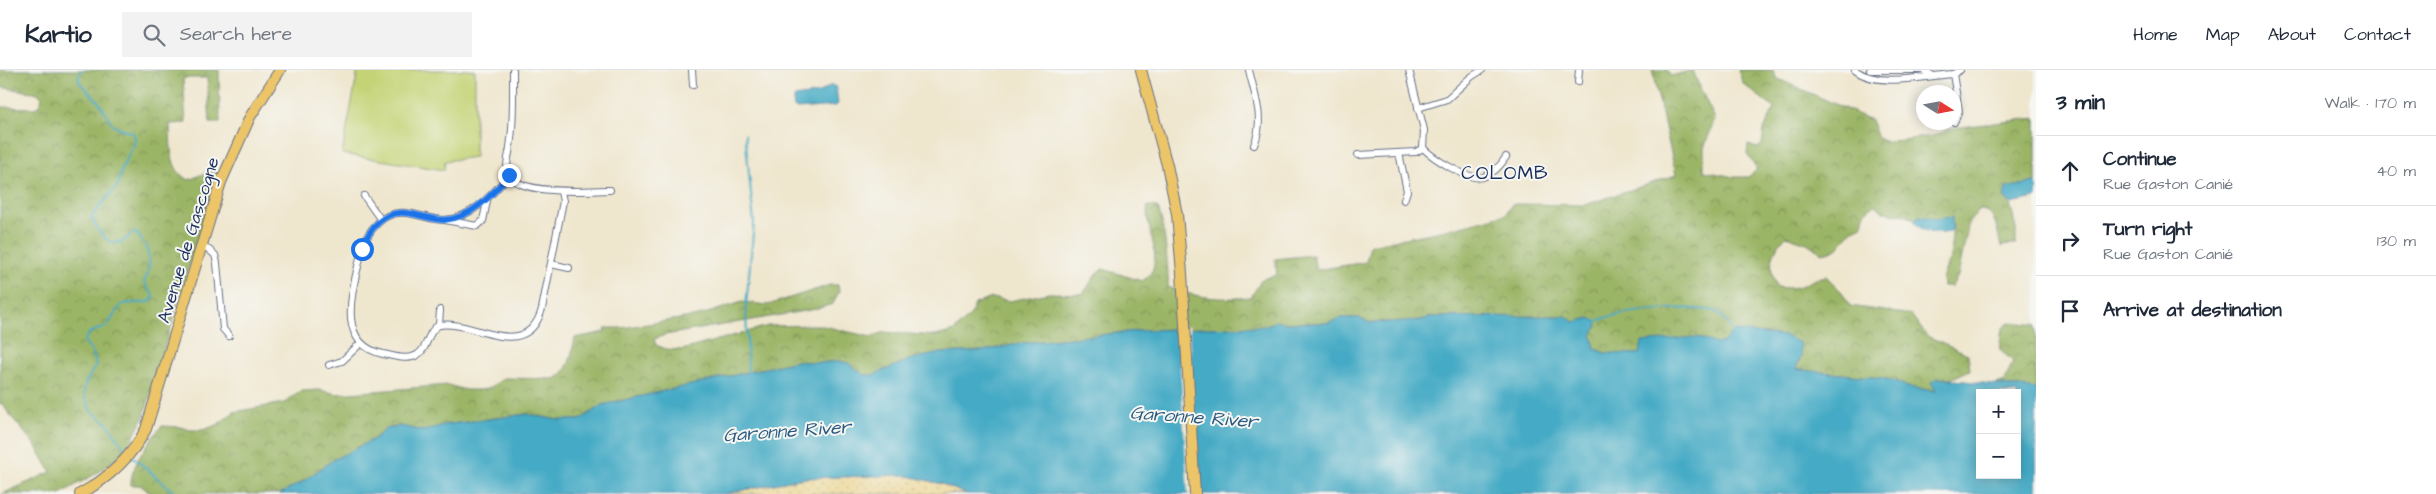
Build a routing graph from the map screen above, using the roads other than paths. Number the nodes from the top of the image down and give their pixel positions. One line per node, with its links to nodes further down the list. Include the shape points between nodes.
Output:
1 (280, 70): 32 (main road, Avenue de Gascogne, via 256,106 234,151)
2 (513, 70): 24 (street)
3 (692, 70): 16 (street)
4 (1137, 70): 35 (main road, via 1168,188)
5 (1141, 70): 35 (main road, via 1172,186)
6 (1250, 70): 19 (street, via 1261,121)
7 (1409, 70): 18 (street)
8 (1482, 70): 18 (street, via 1447,99)
9 (1579, 70): 15 (street)
10 (1855, 70): 14 (street, via 1868,78 1881,80)
11 (1870, 70): 14 (street, via 1923,70)
12 (1960, 70): 13 (street)
13 (1953, 74): 14 (street); 17 (street)
14 (1933, 75)
15 (1578, 82)
16 (693, 85)
17 (1955, 85)
18 (1418, 108): 20 (street, via 1424,130)
19 (1254, 145)
20 (1423, 148): 21 (street); 23 (street, via 1435,160 1479,178 1500,166)
21 (1399, 153): 22 (street); 28 (street, via 1407,191)
22 (1358, 155)
23 (1506, 157)
24 (509, 175): 26 (street, via 520,184); 29 (street)
25 (610, 190): 26 (street)
26 (561, 192): 33 (street, via 563,201)
27 (364, 196): 30 (street)
28 (1404, 200)
29 (487, 201): 31 (street); 31 (street, via 483,221 477,226)
30 (381, 220): 31 (street, via 404,212); 39 (street, via 364,240 350,310 353,332)
31 (443, 220)
32 (202, 244): 38 (street, via 215,256 223,329); 41 (main road, Avenue de Gascogne, via 146,429 127,458)
33 (551, 264): 34 (street); 37 (street, via 539,318 527,332 511,337)
34 (569, 268)
35 (1180, 273): 42 (main road); 43 (main road)
36 (440, 310): 37 (street)
37 (438, 325): 39 (street, via 430,332 421,352 410,358 380,353)
38 (229, 336)
39 (361, 343): 40 (street, via 342,361)
40 (329, 365)
41 (80, 494)
42 (1191, 494)
43 (1195, 494)

